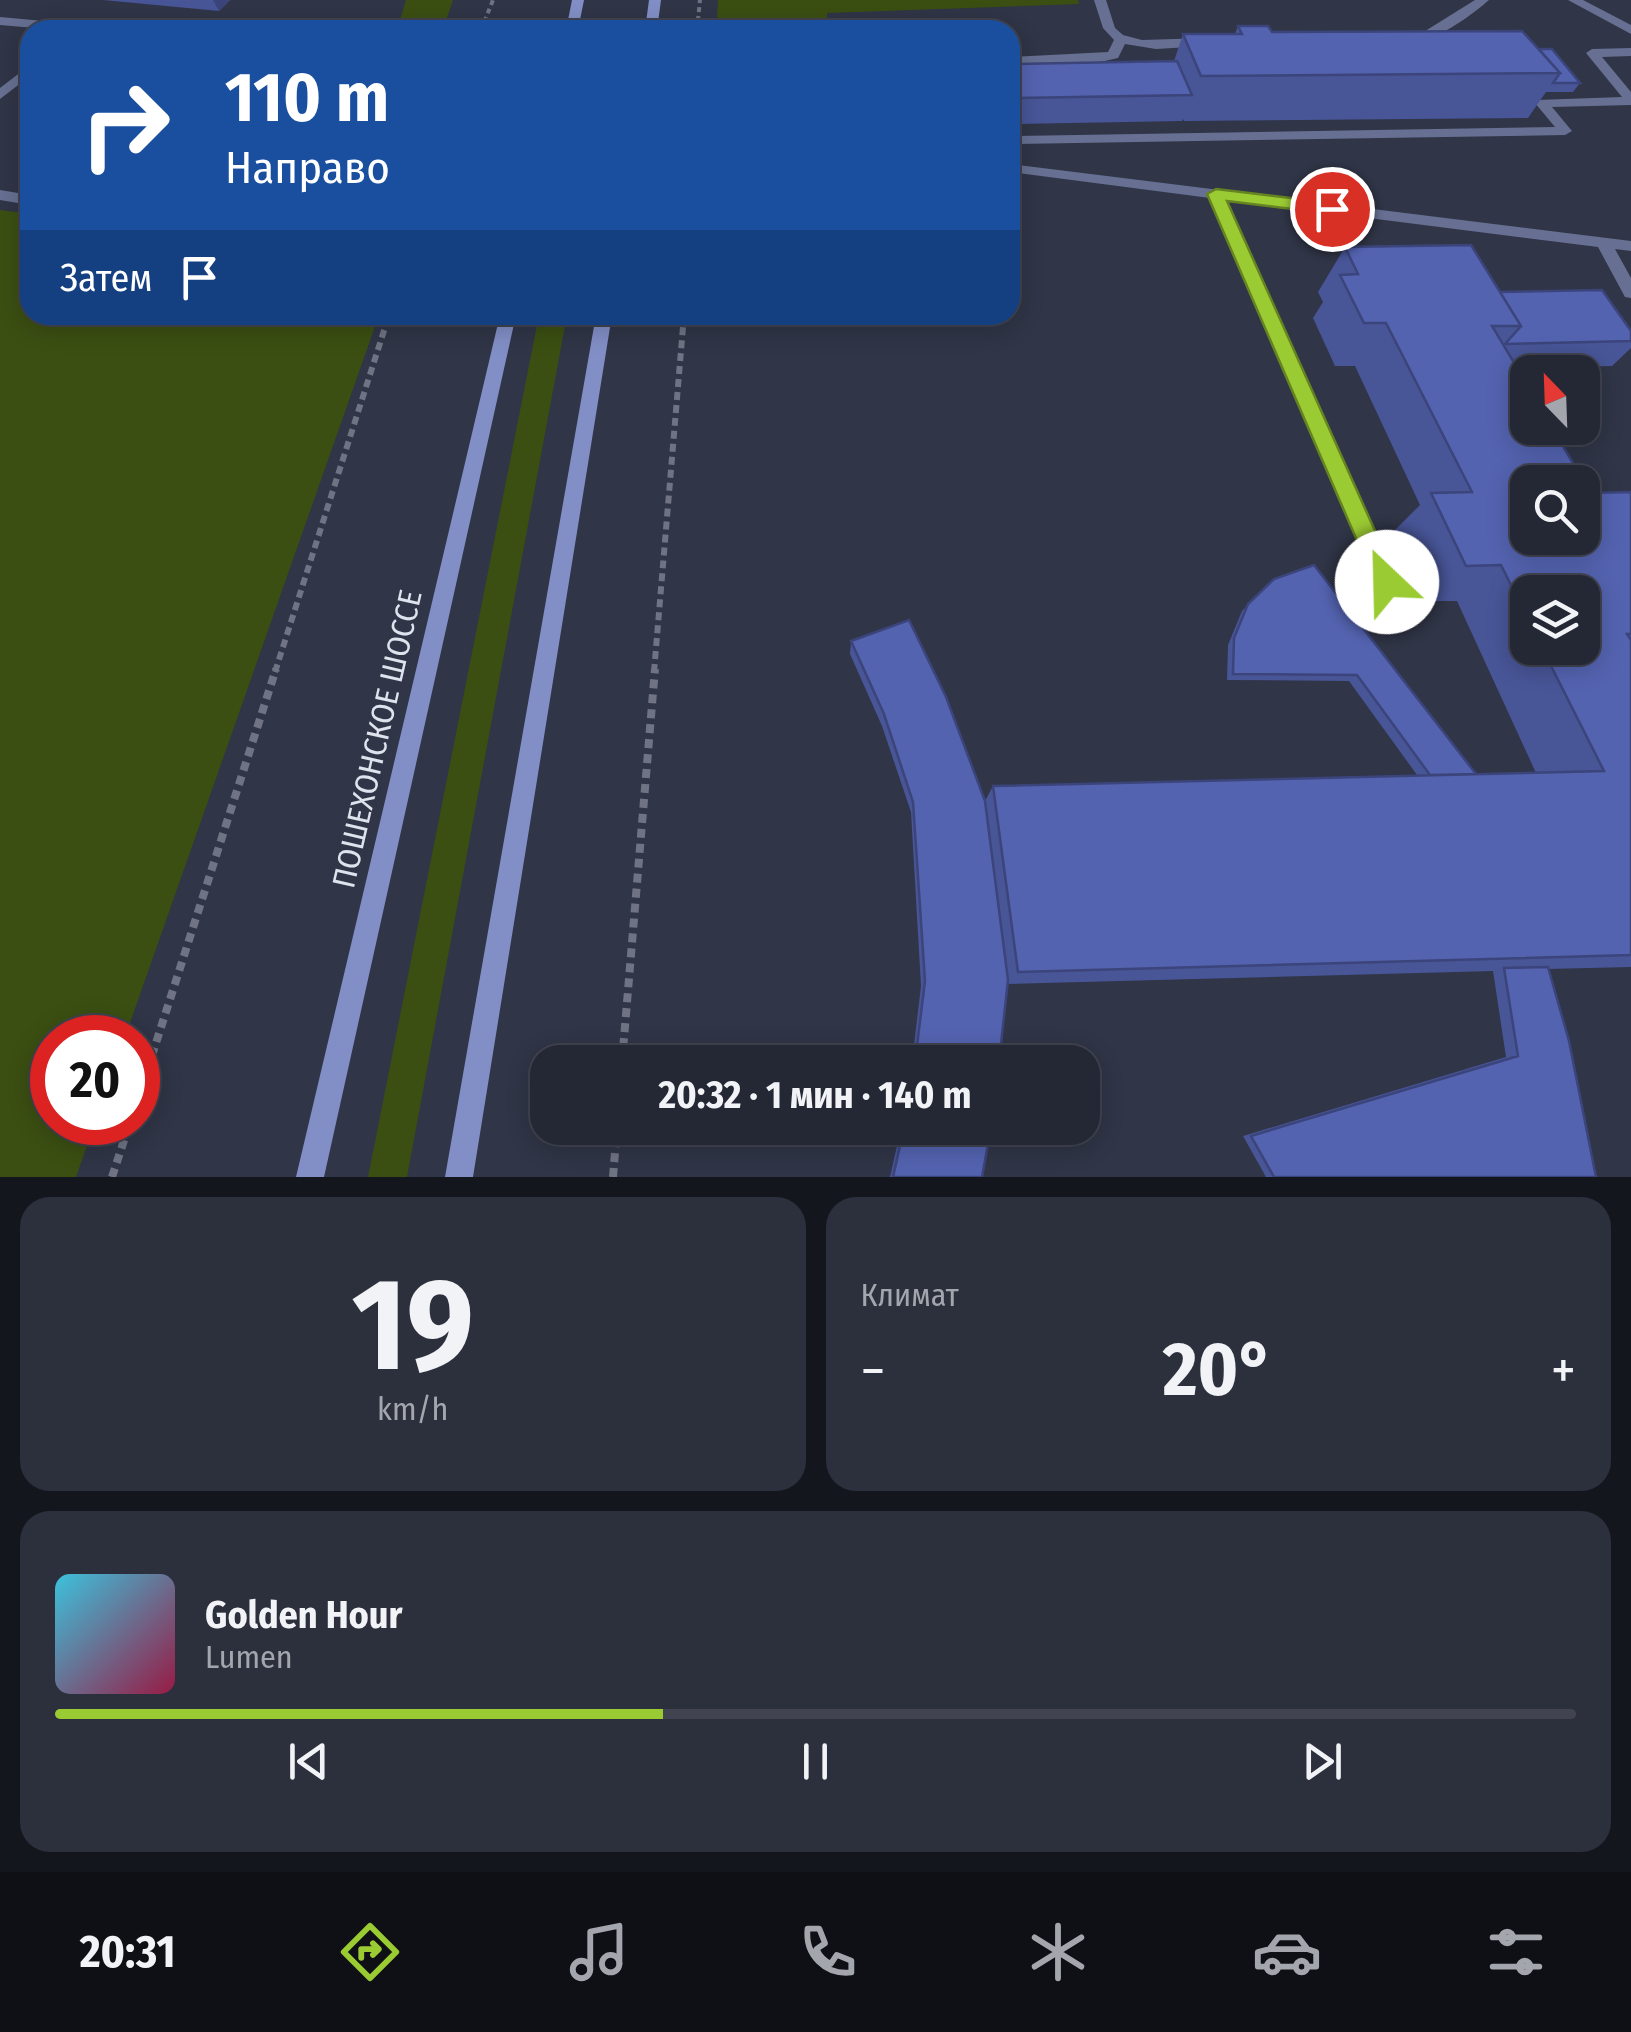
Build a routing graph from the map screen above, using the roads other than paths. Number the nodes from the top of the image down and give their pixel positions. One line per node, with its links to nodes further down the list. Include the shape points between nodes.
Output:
1 (1100, 0): 6 (street, via 1109,30)
2 (1483, 0): 5 (street, via 1426,38)
3 (1574, 0): 4 (street)
4 (1631, 30)
5 (1387, 38)
6 (1121, 39): 7 (street); 9 (street, via 1113,55 1096,59)
7 (1214, 42)
8 (1631, 52): 12 (street, via 1592,53)
9 (1020, 61)
10 (20, 79): 11 (street)
11 (0, 96)
12 (1631, 100): 13 (street, via 1542,103 1565,131)
13 (1020, 140)
14 (1020, 169): 15 (street)
15 (1216, 194): 16 (street); 21 (street)
16 (1604, 243): 17 (street); 18 (street)
17 (1631, 246)
18 (1631, 293)
19 (506, 325): 22 (main road, ПОШЕХОНСКОЕ ШОССЕ)
20 (602, 325): 23 (main road)
21 (1387, 582)
22 (310, 1177)
23 (459, 1177)

